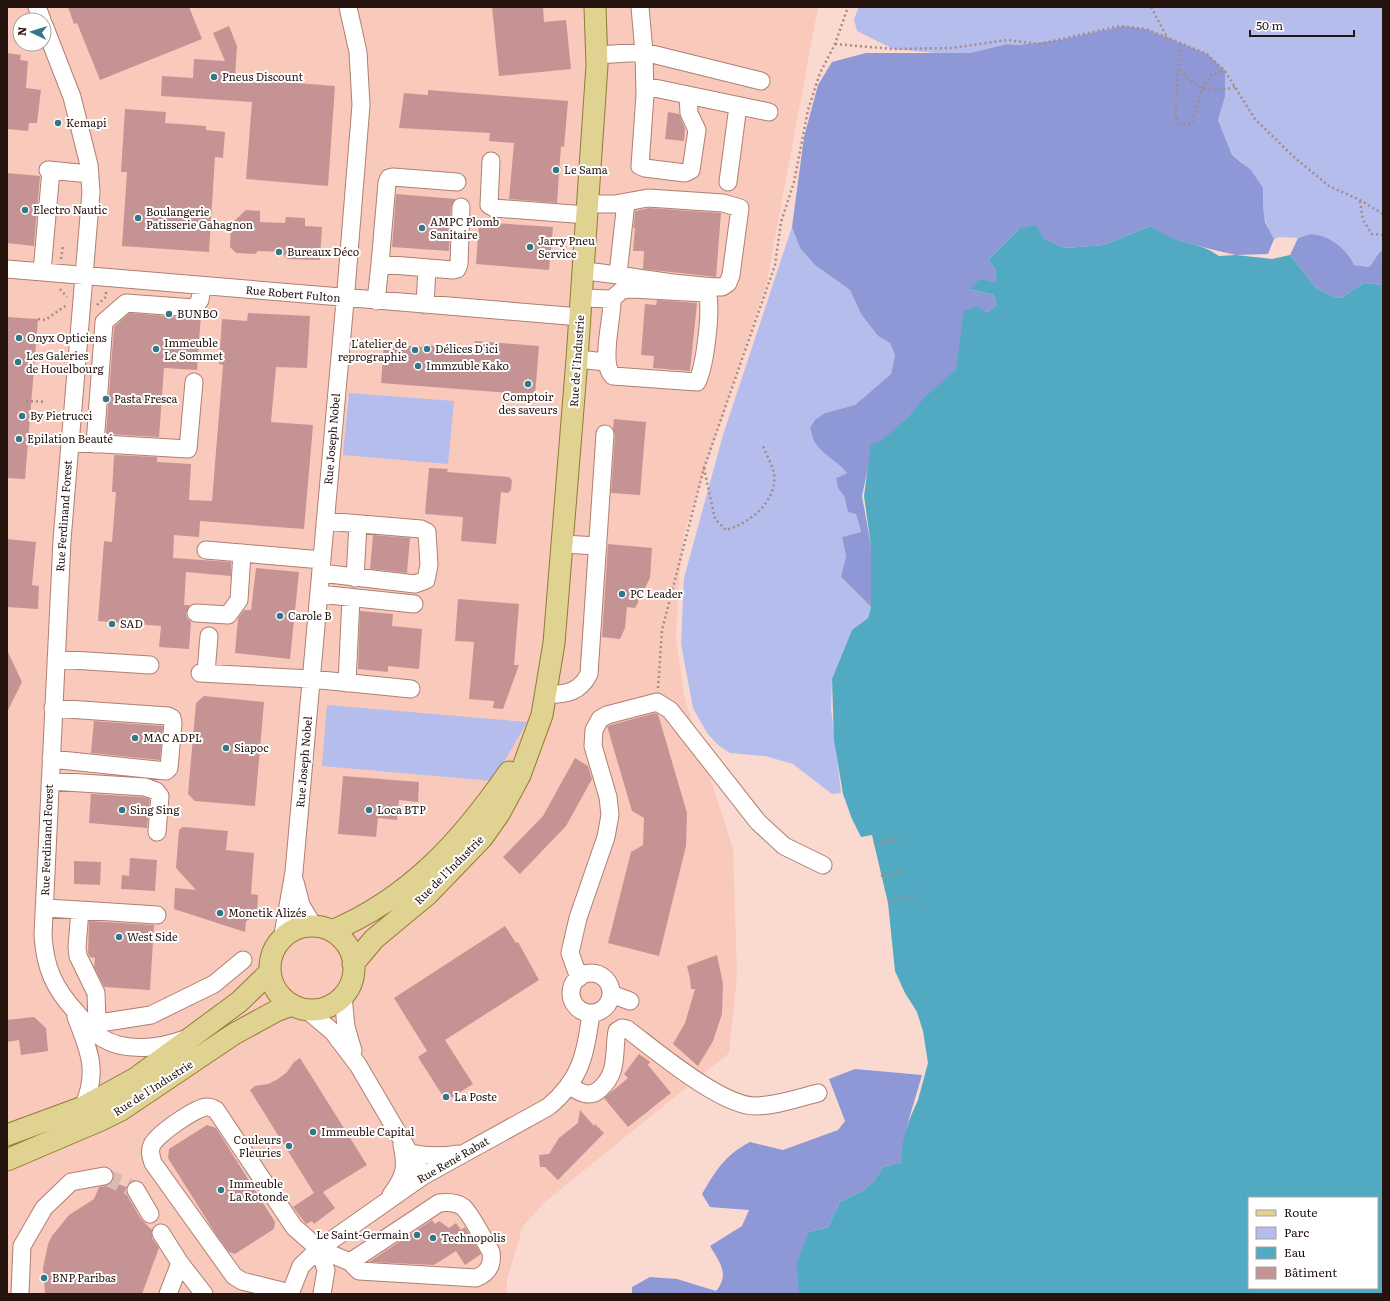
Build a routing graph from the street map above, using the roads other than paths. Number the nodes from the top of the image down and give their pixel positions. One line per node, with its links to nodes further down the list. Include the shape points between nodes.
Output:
1 (348, 7): 27 (street, Rue Joseph Nobel, via 358,52 360,105)
2 (595, 7): 6 (main road, Rue de l'Industrie)
3 (640, 7): 5 (street)
4 (52, 46): 13 (street, Rue Ferdinand Forest, via 72,97)
5 (644, 52): 6 (street); 7 (street); 8 (street)
6 (597, 55): 18 (main road, Rue de l'Industrie)
7 (761, 81)
8 (645, 86): 9 (street); 9 (street, via 639,160 640,166 645,168 685,172 691,170 697,130 689,113)
9 (688, 95): 10 (street)
10 (738, 106): 11 (street); 15 (street)
11 (769, 112)
12 (491, 161): 18 (street, via 488,197 489,205 494,208)
13 (90, 174): 23 (street, via 50,170); 25 (street, Rue Ferdinand Forest, via 91,192)
14 (457, 182): 19 (street, via 389,178)
15 (728, 182)
16 (626, 202): 18 (street); 24 (street); 24 (street, via 648,198 723,203 740,208 728,283 722,286 643,280)
17 (461, 207): 20 (street, via 457,269)
18 (587, 210): 22 (main road, Rue de l'Industrie)
19 (380, 264): 20 (street); 29 (street)
20 (427, 268): 30 (street)
21 (7, 269): 23 (street, Rue Robert Fulton)
22 (583, 271): 24 (street); 31 (main road, Rue de l'Industrie)
23 (42, 272): 25 (street, Rue Robert Fulton)
24 (618, 274)
25 (84, 276): 26 (street, Rue Robert Fulton); 36 (street, Rue Ferdinand Forest)
26 (202, 286): 27 (street, Rue Robert Fulton); 37 (street, via 200,300 194,308 126,303 104,322)
27 (345, 299): 29 (street, Rue Robert Fulton); 38 (street, Rue Joseph Nobel)
28 (612, 299): 31 (street, Rue Robert Fulton); 33 (street); 33 (street, via 622,290 632,289 705,293 709,302 701,374 697,382 614,376 609,373)
29 (376, 301): 30 (street, Rue Robert Fulton)
30 (425, 305): 31 (street, Rue Robert Fulton)
31 (581, 307): 32 (main road, Rue de l'Industrie)
32 (577, 359): 33 (street); 40 (main road, Rue de l'Industrie)
33 (606, 362)
34 (194, 382): 37 (street, via 188,450)
35 (605, 434): 41 (street)
36 (69, 442): 37 (street); 51 (street, Rue Ferdinand Forest)
37 (95, 444)
38 (325, 521): 39 (street); 44 (street, Rue Joseph Nobel)
39 (358, 524): 45 (street); 45 (street, via 421,529 427,532 429,564 426,580 415,584)
40 (563, 544): 41 (street); 56 (main road, Rue de l'Industrie, via 554,643)
41 (598, 546): 56 (street, via 589,674 579,688 570,693)
42 (206, 550): 43 (street)
43 (242, 553): 44 (street); 49 (street, via 239,600 232,610 228,614)
44 (321, 566): 45 (street); 46 (street, Rue Joseph Nobel)
45 (355, 578)
46 (319, 594): 47 (street); 53 (street, Rue Joseph Nobel)
47 (351, 598): 48 (street); 54 (street)
48 (414, 604)
49 (196, 612)
50 (209, 636): 53 (street, via 203,673)
51 (56, 659): 52 (street); 57 (street, Rue Ferdinand Forest)
52 (150, 665)
53 (311, 679): 54 (street); 63 (street, Rue Joseph Nobel)
54 (346, 682): 55 (street)
55 (411, 689)
56 (546, 694): 58 (main road, Rue de l'Industrie)
57 (53, 708): 59 (street, Rue Ferdinand Forest); 59 (street, via 168,716 173,722 169,768 166,771)
58 (542, 714): 67 (main road, Rue de l'Industrie, via 511,769 483,810 461,836 418,878 383,905); 70 (main road, Rue de l'Industrie, via 520,775 482,838 427,895 374,939)
59 (51, 759): 60 (street, Rue Ferdinand Forest)
60 (50, 781): 61 (street, via 145,787 156,791 160,796); 64 (street, Rue Ferdinand Forest)
61 (157, 832)
62 (823, 865): 72 (street, via 784,846 758,822 670,710 657,702 607,715 600,719 594,730 593,746 608,797 610,815 606,837 578,918 570,953)
63 (294, 872): 67 (street, Rue Joseph Nobel, via 298,899); 68 (street, Rue Joseph Nobel)
64 (44, 908): 65 (street); 77 (street, Rue Ferdinand Forest, via 44,946 49,972 58,990)
65 (80, 910): 66 (street); 79 (street, via 78,956 96,994)
66 (157, 915)
67 (323, 929): 68 (main road, Rue de l'Industrie, via 299,928); 70 (main road, Rue de l'Industrie, via 341,938 348,948)
68 (282, 940): 71 (main road, Rue de l'Industrie, via 273,954)
69 (243, 960): 79 (street, via 214,984 151,1015 114,1021)
70 (353, 964): 74 (main road, Rue de l'Industrie, via 352,981)
71 (270, 972): 76 (main road, via 276,990 282,998); 80 (main road, Rue de l'Industrie, via 239,1002)
72 (579, 978): 73 (street, via 589,973 601,975 609,983); 78 (street, via 573,985 572,998 579,1008)
73 (611, 994): 75 (street); 78 (street, via 610,1000 602,1009)
74 (343, 996): 76 (main road, Rue de l'Industrie, via 318,1010); 81 (street, via 347,1032)
75 (630, 1001)
76 (300, 1007): 81 (street, via 333,1032); 88 (main road, Rue de l'Industrie, via 276,1011 234,1034 121,1110)
77 (72, 1008): 79 (street, Rue Ferdinand Forest); 84 (street, Rue Ferdinand Forest, via 86,1042 92,1067 91,1085)
78 (591, 1013): 82 (street, Rue René Rabat, via 583,1061)
79 (91, 1021): 80 (street, Rue Ferdinand Forest, via 103,1038 131,1047 166,1045)
80 (195, 1035): 84 (main road, Rue de l'Industrie, via 136,1078)
81 (358, 1065): 86 (street)
82 (570, 1086): 83 (street, via 580,1093 589,1094 598,1092 606,1084 613,1067 617,1031 622,1028 627,1029 698,1081 736,1102 754,1106 764,1105); 87 (street, Rue René Rabat, via 548,1107)
83 (818, 1093)
84 (83, 1107): 85 (main road, Rue de l'Industrie)
85 (7, 1135)
86 (405, 1146): 87 (street, via 424,1156 444,1157); 90 (street); 92 (street, via 404,1175)
87 (463, 1153): 90 (street, Rue René Rabat)
88 (7, 1160)
89 (104, 1176): 98 (street, via 71,1182 44,1208 22,1246)
90 (423, 1176): 92 (street, Rue René Rabat)
91 (136, 1190): 93 (street)
92 (388, 1199): 95 (street, Rue René Rabat)
93 (150, 1214)
94 (161, 1233): 97 (street)
95 (319, 1248): 96 (street); 101 (street, Rue René Rabat, via 301,1266); 101 (street, via 294,1227 212,1107 203,1108 157,1137 150,1151 153,1163 234,1276 242,1281); 102 (street, via 326,1270)
96 (350, 1262): 96 (street, via 439,1203 448,1202 464,1208 491,1252 492,1259 487,1271 476,1278 359,1272)
97 (180, 1263): 99 (street); 100 (street)
98 (20, 1294)
99 (168, 1294)
100 (204, 1294)
101 (290, 1294)
102 (322, 1294)

